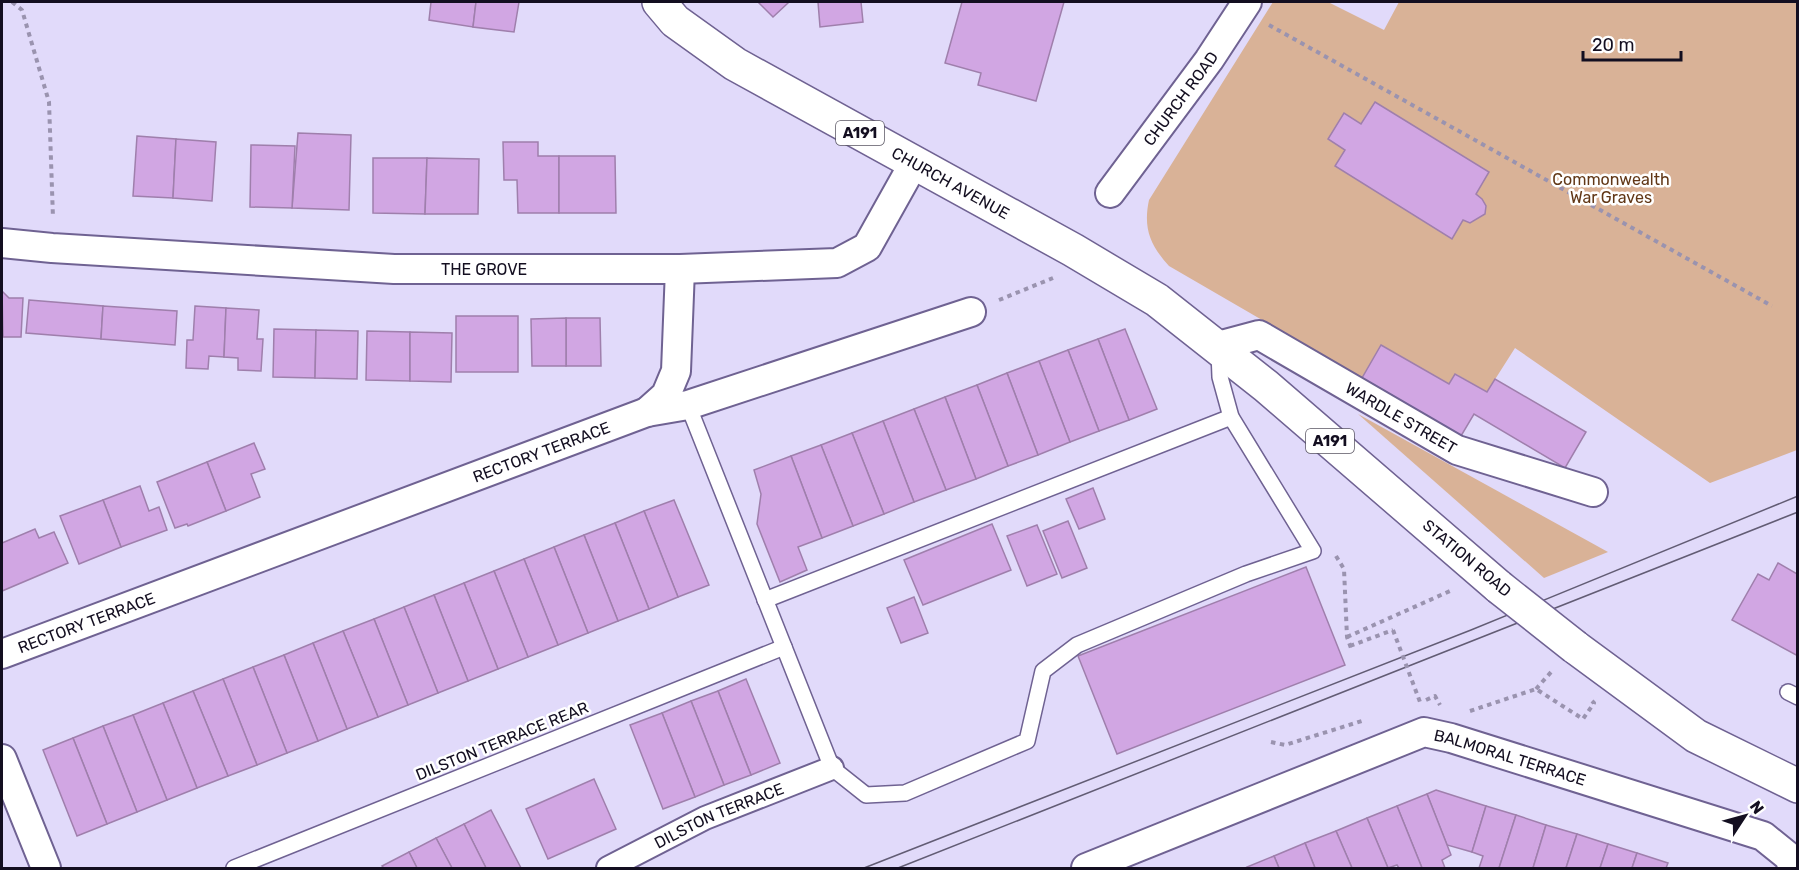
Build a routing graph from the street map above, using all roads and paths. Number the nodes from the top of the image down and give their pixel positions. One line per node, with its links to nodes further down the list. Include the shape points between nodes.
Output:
1 (12, 2): 7 (path, via 22,10 49,102)
2 (659, 2): 4 (main road, CHURCH AVENUE / A191, via 675,21 735,64)
3 (1245, 6): 5 (street, CHURCH ROAD); 11 (path)
4 (914, 163): 8 (main road, CHURCH AVENUE / A191); 9 (street, THE GROVE, via 867,247 837,263)
5 (1110, 193)
6 (2, 243): 7 (street, THE GROVE)
7 (52, 248): 9 (street, THE GROVE, via 394,269)
8 (1073, 250): 10 (main road, CHURCH AVENUE / A191); 12 (path, via 1056,277)
9 (680, 269): 15 (street, via 676,371 666,395)
10 (1157, 300): 13 (main road, STATION ROAD / A191)
11 (1772, 306)
12 (970, 312): 14 (street, RECTORY TERRACE)
13 (1218, 346): 16 (lane, via 1220,377); 17 (street, WARDLE STREET, via 1259,335 1457,450); 33 (main road, STATION ROAD / A191, bridge, via 1499,587 1575,647 1696,736)
14 (688, 405): 15 (street, RECTORY TERRACE); 19 (lane)
15 (647, 412): 21 (street, RECTORY TERRACE)
16 (1231, 417): 19 (lane); 32 (lane, via 1313,551 1246,574 1077,645 1043,671 1027,741 905,793 866,795)
17 (1593, 492)
18 (1449, 590): 27 (path, bridge, via 1347,637 1351,647 1393,630 1420,702)
19 (765, 600): 20 (lane)
20 (784, 647): 32 (lane); 35 (lane, DILSTON TERRACE REAR)
21 (2, 654)
22 (1547, 666): 23 (path)
23 (1553, 670): 24 (path); 25 (path)
24 (1561, 677)
25 (1536, 689): 26 (path, via 1583,719 1594,703); 28 (path)
26 (1586, 697)
27 (1410, 705)
28 (1460, 714)
29 (1367, 719): 30 (path, via 1285,745)
30 (1271, 742)
31 (2, 759): 34 (street)
32 (832, 768): 36 (street, DILSTON TERRACE, via 705,818)
33 (1797, 786)
34 (46, 868)
35 (234, 868)
36 (608, 868)
37 (1086, 868): 38 (street, BALMORAL TERRACE, via 1424,732 1763,836 1789,857)
38 (1793, 868)

